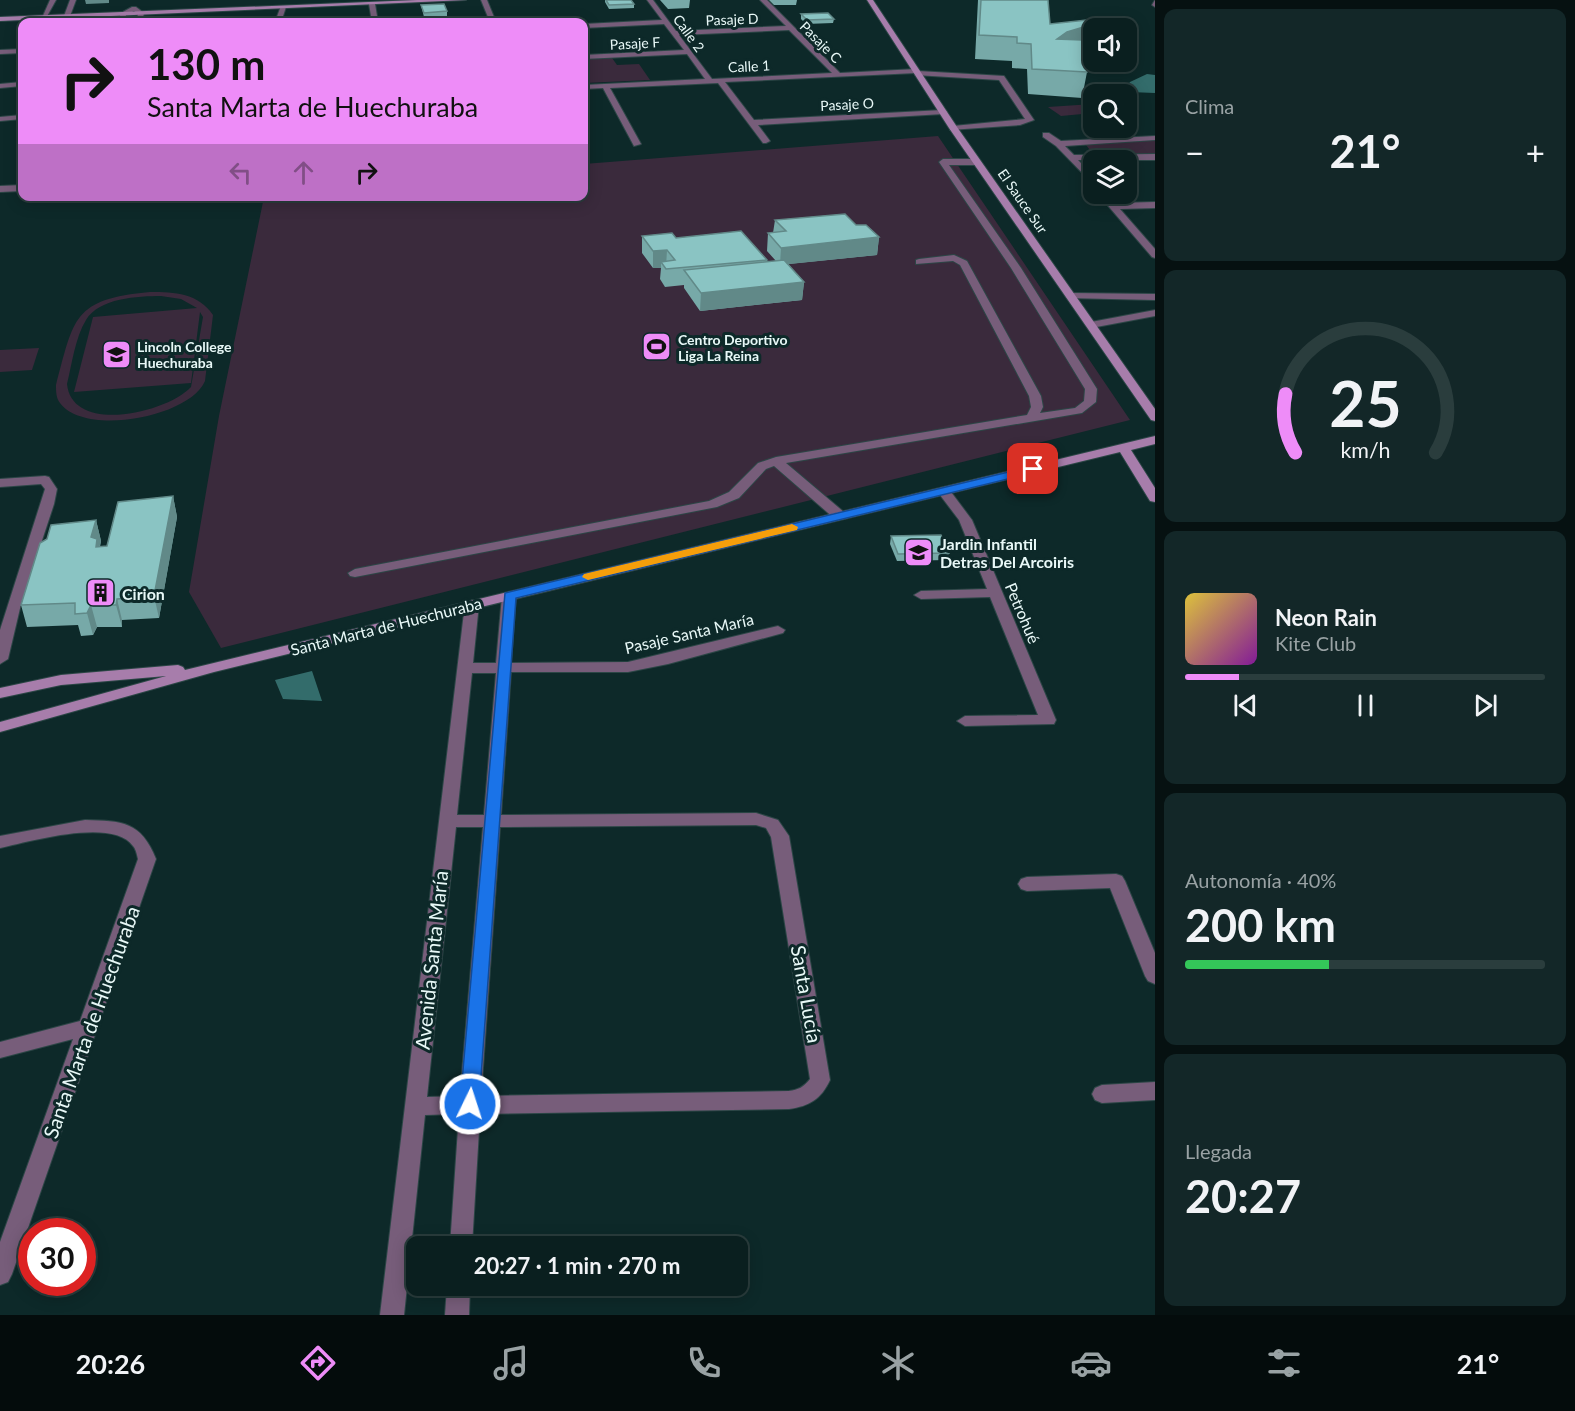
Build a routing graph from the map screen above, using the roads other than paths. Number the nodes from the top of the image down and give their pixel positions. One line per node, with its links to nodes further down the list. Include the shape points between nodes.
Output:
1 (52, 0): 15 (street)
2 (73, 0): 13 (street)
3 (332, 0): 11 (street)
4 (463, 0): 9 (street)
5 (484, 0): 21 (street)
6 (650, 0): 23 (street, Calle 2)
7 (763, 0): 25 (street, Pasaje C)
8 (870, 0): 33 (street, El Sauce Sur)
9 (372, 4): 10 (street); 20 (street)
10 (283, 7): 14 (street); 19 (street)
11 (134, 8): 13 (street); 14 (street); 16 (street)
12 (0, 13): 15 (street)
13 (68, 13): 15 (street); 16 (street)
14 (141, 13): 16 (street); 18 (street)
15 (45, 14): 22 (street)
16 (123, 14): 17 (street)
17 (122, 18)
18 (140, 18)
19 (279, 18)
20 (374, 18)
21 (491, 18)
22 (0, 19)
23 (666, 22): 24 (street); 26 (street, Calle 2)
24 (588, 26)
25 (791, 28): 26 (street, Pasaje D); 34 (street, Pasaje C)
26 (674, 33): 31 (street, Calle 2)
27 (18, 45): 28 (street)
28 (0, 46)
29 (18, 51): 30 (street)
30 (0, 52)
31 (688, 52): 32 (street, Pasaje F); 37 (street, Calle 2)
32 (588, 57)
33 (917, 72): 34 (street, Calle 1); 43 (street, El Sauce Sur); 49 (street, Calle 1, via 1001,78 1030,120)
34 (838, 75): 38 (street, Calle 1)
35 (18, 80): 36 (street)
36 (0, 81)
37 (710, 81): 38 (street, Calle 1); 41 (street, Calle 1)
38 (720, 81): 47 (street)
39 (18, 84): 40 (street)
40 (0, 86)
41 (605, 86): 42 (street, Calle 1); 53 (street)
42 (588, 87)
43 (943, 112): 47 (street, Pasaje O); 49 (street, El Sauce Sur)
44 (18, 117): 45 (street)
45 (0, 119)
46 (18, 123): 48 (street)
47 (752, 123): 52 (street)
48 (0, 124)
49 (953, 128): 57 (street, El Sauce Sur)
50 (1046, 135): 54 (street)
51 (1155, 138): 54 (street)
52 (766, 141)
53 (637, 144)
54 (1059, 144): 55 (street)
55 (1071, 158): 56 (street); 58 (street)
56 (1155, 158)
57 (977, 162): 65 (street, El Sauce Sur); 70 (street, via 943,162 1016,268 1090,389 1090,402 1078,411)
58 (1083, 171)
59 (18, 188): 60 (street)
60 (0, 189)
61 (1155, 205): 62 (street)
62 (1113, 206): 63 (street)
63 (1155, 255)
64 (919, 262): 70 (street, via 954,258 964,263 1035,396 1037,407)
65 (1071, 296): 66 (street); 68 (street, El Sauce Sur)
66 (1155, 297)
67 (1155, 313): 68 (street)
68 (1090, 325): 69 (street, El Sauce Sur)
69 (1155, 417)
70 (1031, 419): 73 (street)
71 (1155, 440): 72 (street, Santa Marta de Huechuraba)
72 (1123, 447): 75 (street, Santa Marta de Huechuraba); 76 (street)
73 (776, 462): 77 (street); 78 (street, via 762,466 734,495 712,504)
74 (0, 483): 83 (street, via 45,480 51,489)
75 (943, 491): 77 (street, Santa Marta de Huechuraba); 79 (street, Petrohué, via 965,520)
76 (1155, 498)
77 (840, 516): 81 (street, Santa Marta de Huechuraba)
78 (355, 573)
79 (995, 593): 80 (street); 90 (street, Petrohué, via 1048,720)
80 (921, 595)
81 (509, 596): 82 (street, Santa Marta de Huechuraba); 88 (street)
82 (472, 604): 86 (street, Santa Marta de Huechuraba); 87 (street, Avenida Santa María)
83 (7, 605): 85 (street)
84 (778, 630): 88 (street, Pasaje Santa María, via 628,667)
85 (0, 659)
86 (211, 668): 89 (street, Santa Marta de Huechuraba, via 61,680); 91 (street, Santa Marta de Huechuraba)
87 (464, 668): 88 (street, Pasaje Santa María); 93 (street, Avenida Santa María)
88 (503, 668): 92 (street)
89 (0, 693)
90 (965, 721)
91 (0, 727)
92 (492, 820): 93 (street, Santa Lucía); 101 (street); 101 (street, Santa Lucía, via 756,819 772,824 780,836 820,1080 804,1098 789,1100)
93 (447, 821): 102 (street, Avenida Santa María)
94 (0, 843): 97 (street, Santa Marta de Huechuraba, via 100,826 129,832 146,848 144,872)
95 (1027, 884): 96 (street, via 1116,881)
96 (1155, 976)
97 (90, 1026): 98 (street); 104 (street, Santa Marta de Huechuraba)
98 (0, 1050)
99 (1155, 1091): 100 (street)
100 (1102, 1094)
101 (470, 1104): 102 (street, Santa Lucía); 103 (street)
102 (414, 1106): 106 (street, Avenida Santa María)
103 (462, 1236)
104 (0, 1274)
105 (458, 1296): 107 (street)
106 (392, 1315)
107 (457, 1315)

